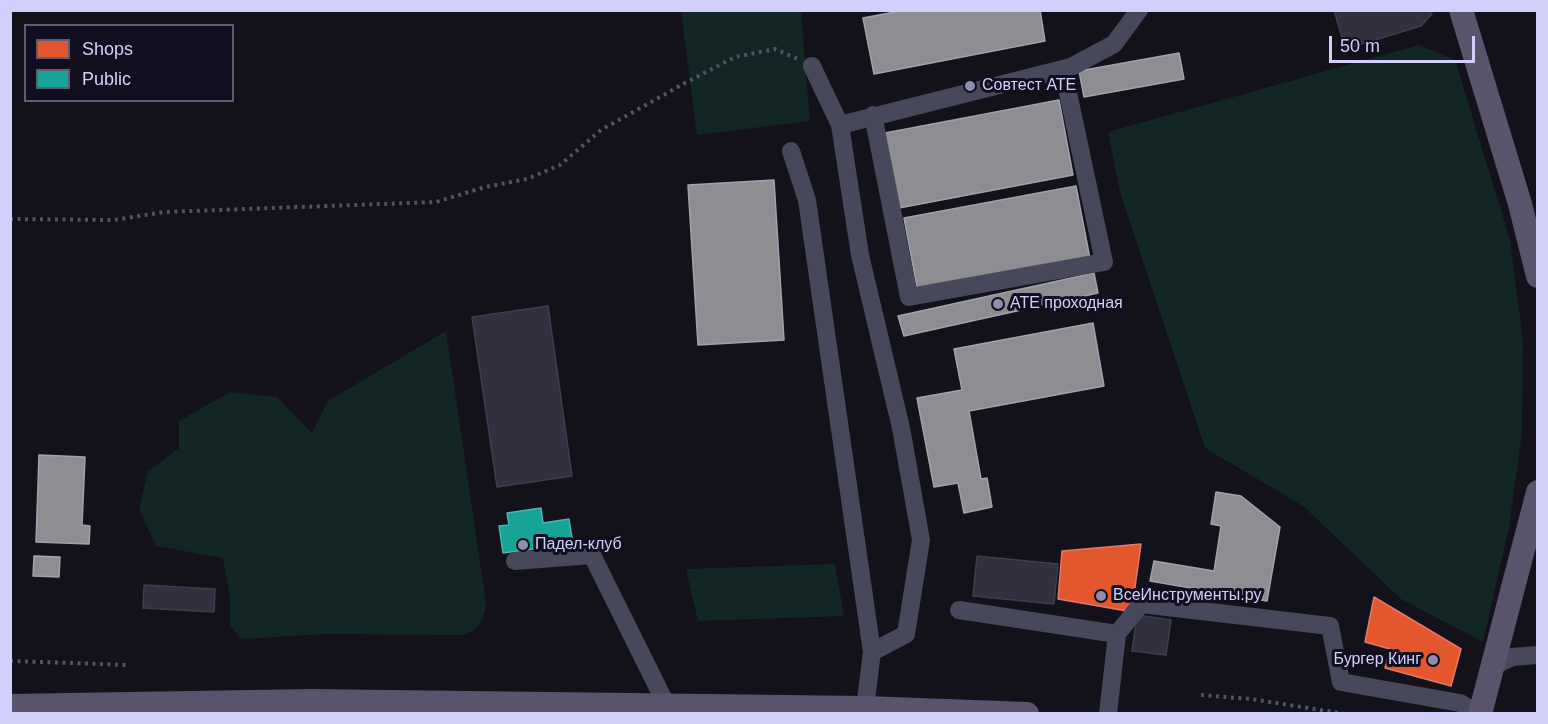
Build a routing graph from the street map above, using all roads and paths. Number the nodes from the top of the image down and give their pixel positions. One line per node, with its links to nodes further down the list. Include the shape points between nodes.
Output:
1 (1139, 10): 4 (lane, via 1114,44)
2 (1461, 10): 9 (main road)
3 (812, 66): 6 (lane); 8 (path, via 775,49 735,57 601,130 560,165 436,202 164,212 114,220)
4 (1063, 69): 5 (lane); 5 (lane, via 1104,262 909,297)
5 (873, 115): 6 (lane)
6 (840, 125): 14 (lane, via 860,255 901,428 921,540 906,634)
7 (791, 151): 14 (lane, via 807,200)
8 (10, 219)
9 (1538, 276)
10 (1538, 492): 18 (main road)
11 (515, 561): 20 (lane, via 592,555)
12 (960, 610): 13 (lane)
13 (1117, 634): 27 (lane); 29 (lane, via 1141,604 1330,626 1341,682 1460,703)
14 (872, 652): 22 (lane)
15 (1538, 656): 18 (lane, via 1512,657)
16 (10, 661): 17 (path)
17 (129, 665)
18 (1492, 666): 30 (main road)
19 (1201, 695): 28 (path)
20 (667, 706): 21 (main road); 22 (main road)
21 (311, 707): 23 (main road)
22 (865, 708): 24 (main road)
23 (13, 709)
24 (893, 711): 25 (main road)
25 (961, 712): 26 (main road)
26 (1027, 714)
27 (1108, 714)
28 (1346, 714)
29 (1469, 714)
30 (1480, 714)

